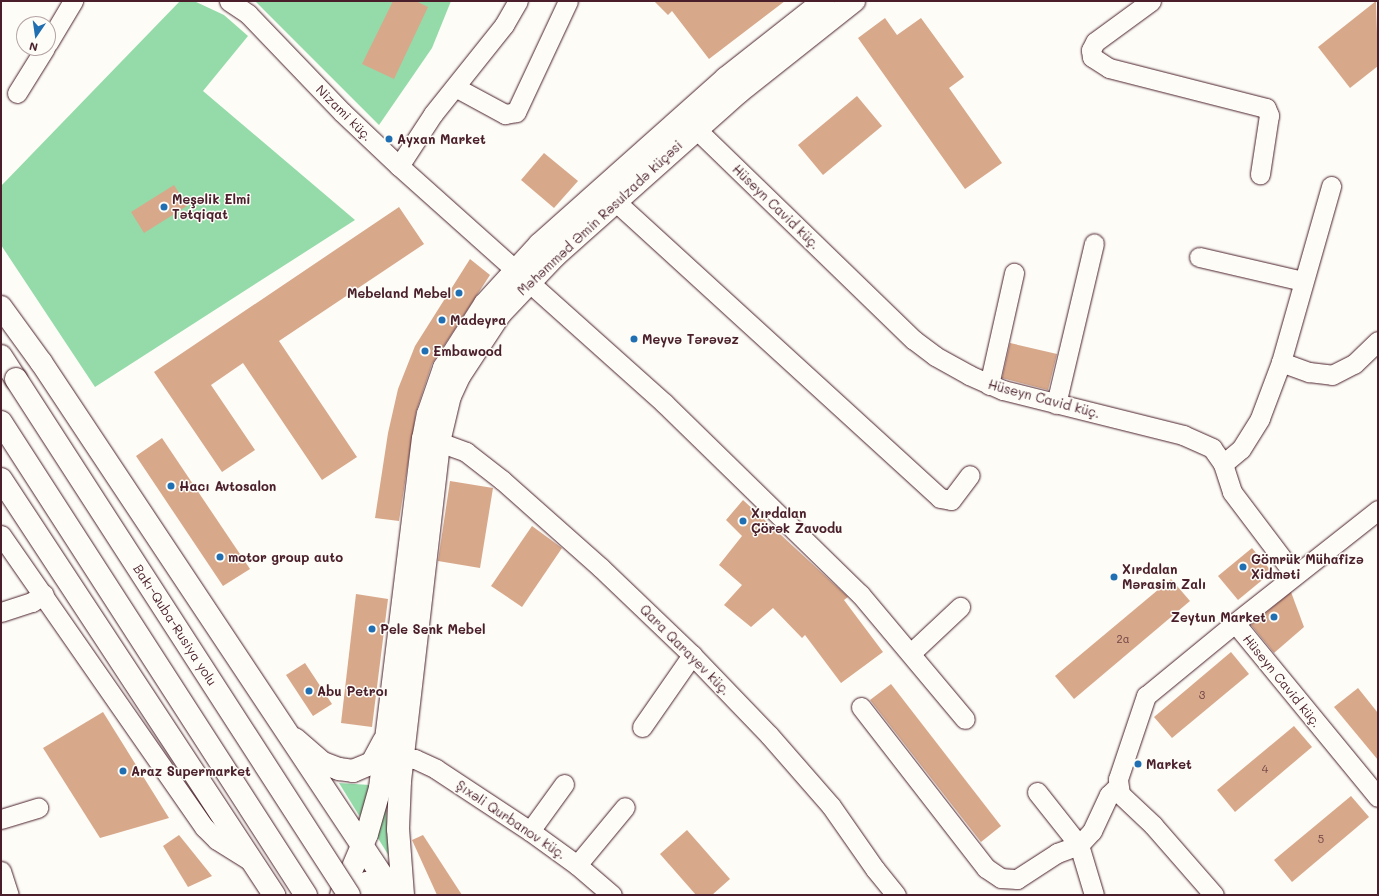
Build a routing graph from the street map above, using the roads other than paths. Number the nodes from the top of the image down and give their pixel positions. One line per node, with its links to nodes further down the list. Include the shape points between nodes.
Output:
1 (73, 1): 8 (street)
2 (230, 1): 13 (street, Nizami küç., via 248,14 342,112)
3 (518, 1): 10 (street, via 504,25)
4 (568, 1): 10 (street, via 516,112 505,114)
5 (824, 1): 20 (main road, Məhəmməd Əmin Rəsulzadə küçəsi, via 721,82 601,187)
6 (854, 1): 12 (main road, Məhəmməd Əmin Rəsulzadə küçəsi, via 782,56)
7 (1151, 1): 14 (street, via 1095,42 1091,50 1092,57 1109,68 1266,108 1269,115)
8 (56, 30)
9 (40, 56): 11 (street)
10 (455, 87): 13 (street)
11 (17, 93)
12 (696, 129): 16 (main road, Məhəmməd Əmin Rəsulzadə küçəsi); 26 (street, Hüseyn Cavid küç., via 914,340 935,356)
13 (399, 166): 20 (street, Nizami küç.)
14 (1260, 174)
15 (1331, 186): 21 (street)
16 (615, 201): 20 (main road, Məhəmməd Əmin Rəsulzadə küçəsi); 31 (street, via 940,498 952,500)
17 (1094, 243): 27 (street)
18 (1199, 257): 21 (street)
19 (1014, 273): 26 (street)
20 (522, 275): 29 (main road, Məhəmməd Əmin Rəsulzadə küçəsi, via 460,375 450,396); 40 (street, Nizami küç., via 664,403 860,594); 45 (main road, Məhəmməd Əmin Rəsulzadə küçəsi, via 485,304 461,338 444,368 428,414 417,481)
21 (1303, 281): 25 (street)
22 (1, 306): 44 (main road, via 41,362)
23 (1378, 341): 25 (street, via 1354,364 1332,375 1316,374)
24 (1, 356): 66 (main road, Bakı-Quba-Rusiya yolu, bridge)
25 (1281, 362): 30 (street, via 1250,437 1235,455)
26 (989, 385): 27 (street, Hüseyn Cavid küç.)
27 (1056, 404): 30 (street, Hüseyn Cavid küç., via 1183,435 1212,448)
28 (1, 422): 63 (main road)
29 (439, 442): 41 (street, Qara Qarayev küç., via 466,452 502,480 601,568); 47 (main road, Məhəmməd Əmin Rəsulzadə küçəsi)
30 (1223, 464): 35 (street, Hüseyn Cavid küç., via 1232,492)
31 (970, 475)
32 (1, 479): 58 (main road)
33 (1378, 510): 35 (street, Hüseyn Cavid küç.)
34 (1, 535): 36 (street)
35 (1294, 574): 39 (street, Hüseyn Cavid küç.)
36 (44, 594): 38 (street, via 22,606); 58 (street, via 204,827 217,840)
37 (960, 607): 40 (street)
38 (1, 612)
39 (1235, 623): 49 (street, via 1146,696 1118,779); 51 (street, Hüseyn Cavid küç.)
40 (912, 652): 43 (street, Nizami küç.)
41 (692, 655): 46 (street); 70 (street, Qara Qarayev küç., via 769,735 831,806 875,870)
42 (861, 707): 56 (street, via 993,875 1010,881 1017,880 1057,853)
43 (965, 718)
44 (279, 723): 45 (main road, via 323,763 346,770 363,768 372,763 380,752); 57 (main road)
45 (388, 727): 57 (main road, via 375,810)
46 (642, 727)
47 (402, 757): 55 (street, Şıxəli Qurbanov küç., via 414,759 436,769); 68 (main road, Məhəmməd Əmin Rəsulzadə küçəsi, via 398,810)
48 (564, 784): 55 (street)
49 (1118, 787): 56 (street, via 1109,795 1092,831); 72 (street, via 1120,794 1153,825)
50 (1037, 792): 56 (street)
51 (1378, 797)
52 (625, 807): 59 (street)
53 (38, 808): 54 (street)
54 (1, 819)
55 (530, 831): 59 (street, Şıxəli Qurbanov küç.)
56 (1079, 845): 71 (street)
57 (361, 846): 64 (main road); 67 (main road)
58 (254, 863): 62 (main road)
59 (577, 865): 69 (street, Şıxəli Qurbanov küç.)
60 (1, 871): 61 (street)
61 (9, 895)
62 (274, 895)
63 (306, 895)
64 (341, 895)
65 (346, 895): 67 (main road, via 353,888 367,883 385,887)
66 (349, 895)
67 (394, 895)
68 (403, 895)
69 (612, 895)
70 (896, 895)
71 (1094, 895)
72 (1214, 895)

